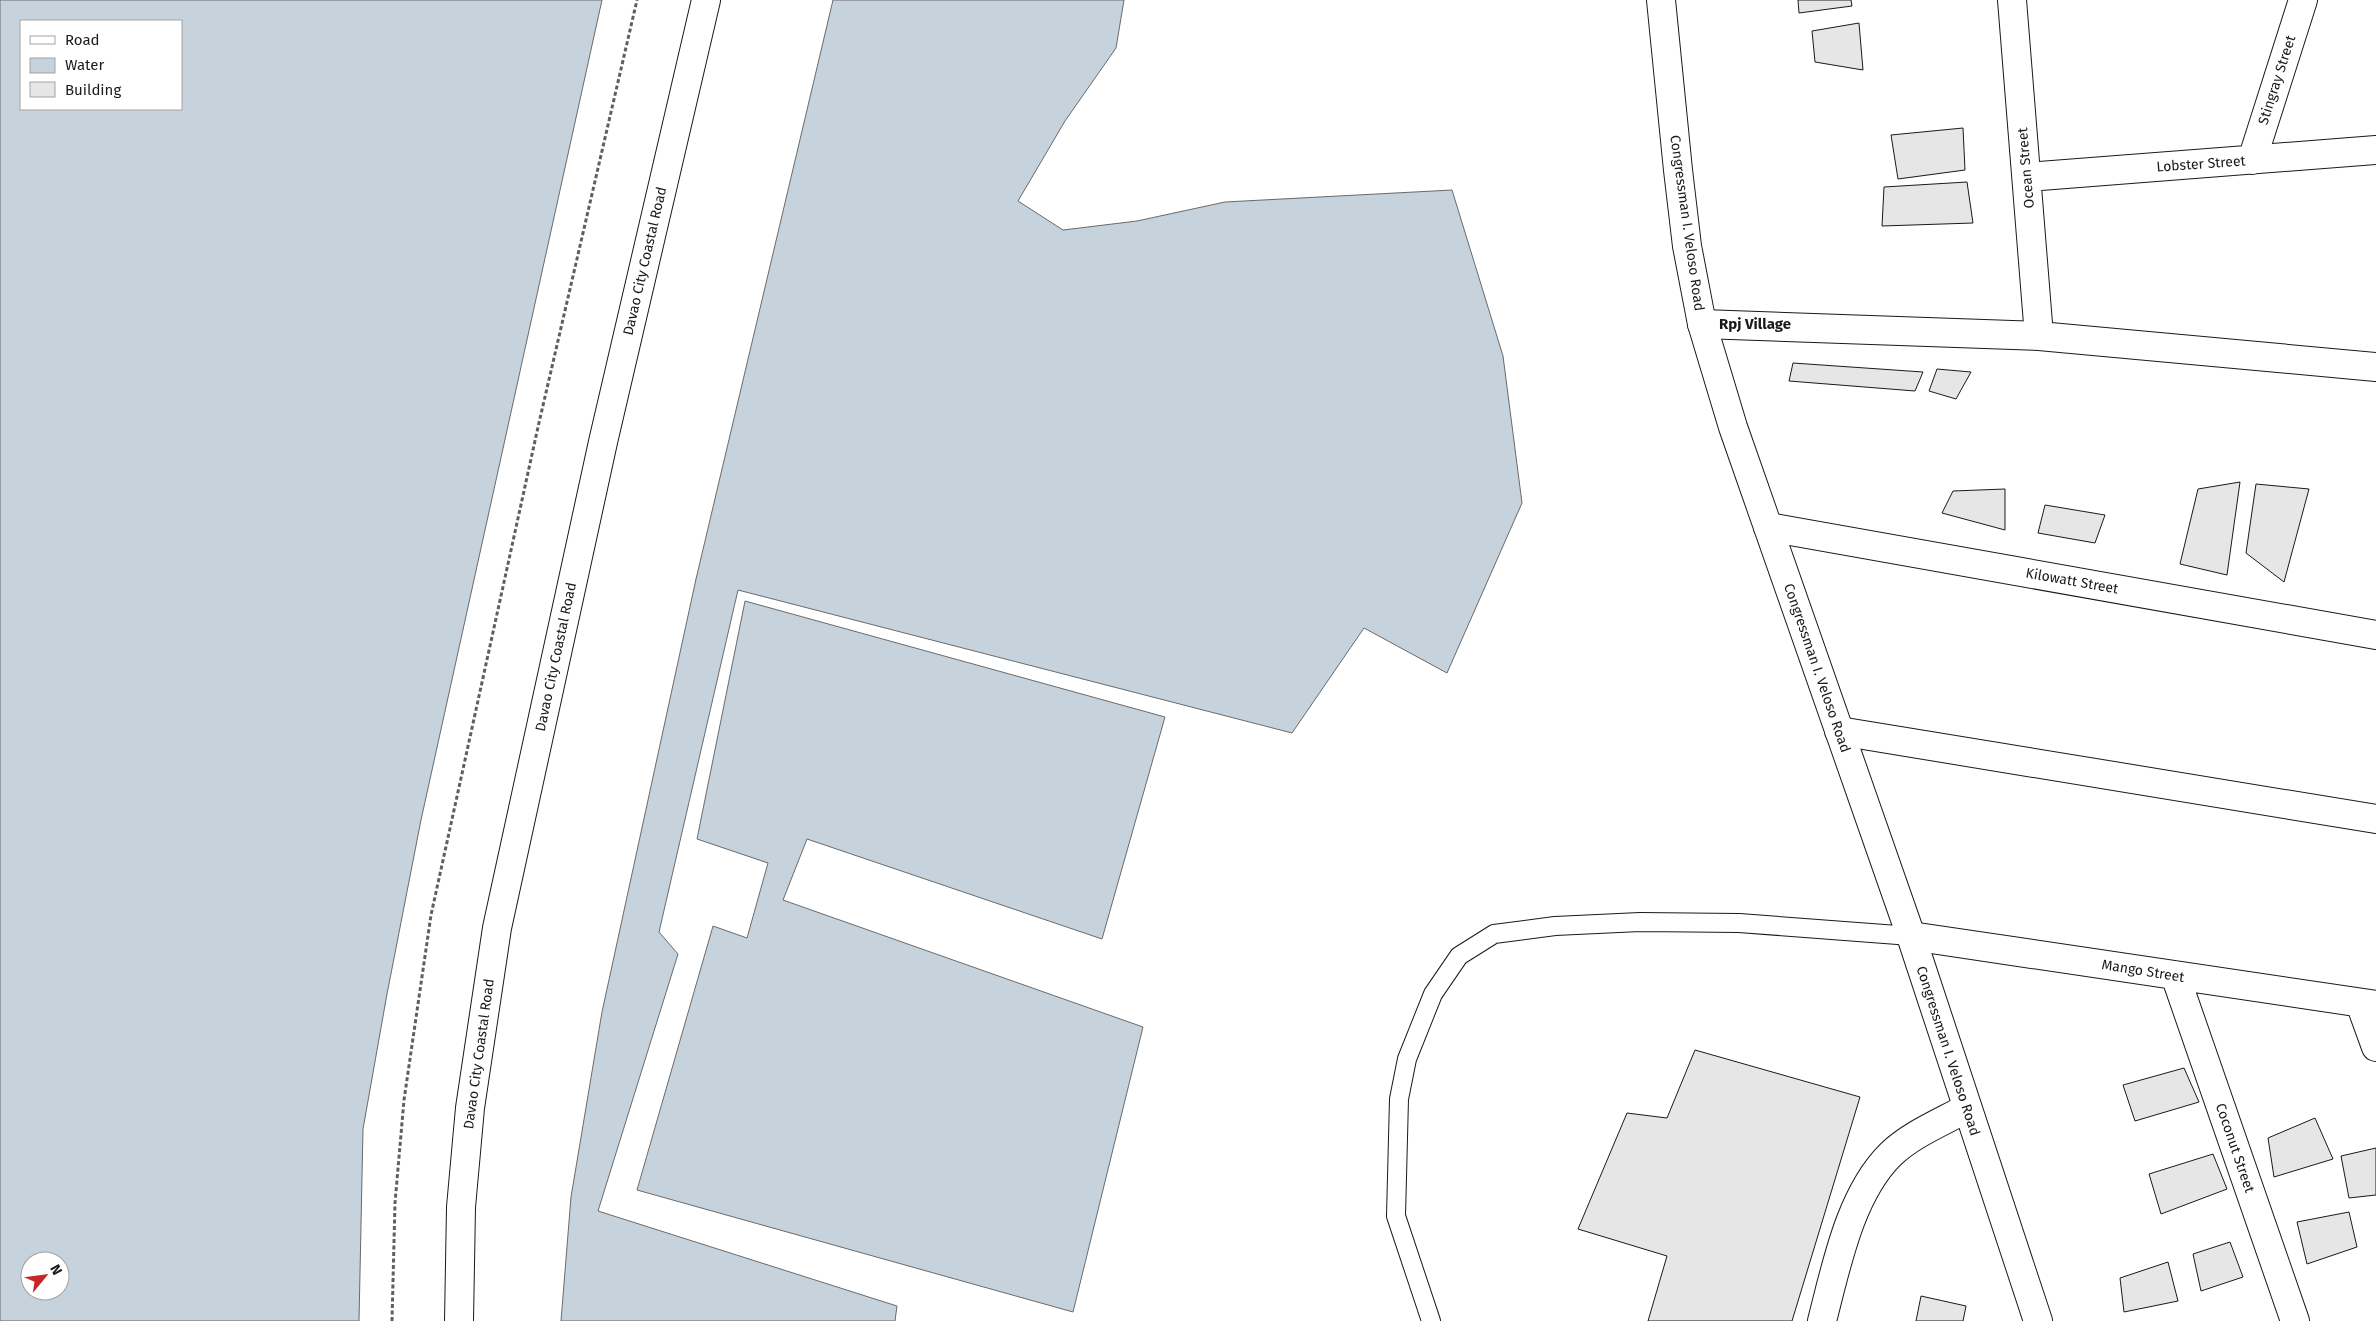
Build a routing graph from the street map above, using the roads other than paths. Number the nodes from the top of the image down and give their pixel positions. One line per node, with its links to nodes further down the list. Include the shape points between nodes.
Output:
1 (706, 0): 20 (street, Davao City Coastal Road, via 497,928 470,1108 461,1208)
2 (1661, 0): 8 (street, Congressman I. Veloso Road, via 1687,246)
3 (2012, 0): 7 (street, Ocean Street)
4 (2303, 0): 6 (street, Stingray Street)
5 (2376, 150): 6 (street, Lobster Street)
6 (2252, 160): 7 (street, Lobster Street)
7 (2026, 177): 9 (street, Ocean Street)
8 (1702, 324): 9 (street); 11 (street, Congressman I. Veloso Road)
9 (2039, 336): 10 (street)
10 (2376, 367)
11 (1768, 527): 12 (street, Kilowatt Street); 13 (street, Congressman I. Veloso Road)
12 (2376, 635)
13 (1839, 731): 14 (street); 15 (street, Congressman I. Veloso Road)
14 (2376, 819)
15 (1911, 936): 16 (street, Mango Street); 19 (street, Congressman I. Veloso Road); 21 (lane, via 1740,923 1640,922 1555,926 1494,934 1459,956 1434,994 1407,1059 1399,1099 1396,1216)
16 (2175, 976): 17 (street, Mango Street); 24 (street, Coconut Street)
17 (2368, 1004): 18 (street)
18 (2376, 1047)
19 (1966, 1108): 22 (street, via 1892,1153 1872,1176 1852,1216); 23 (street, Congressman I. Veloso Road)
20 (458, 1321)
21 (1431, 1321)
22 (1822, 1321)
23 (2038, 1321)
24 (2295, 1321)

